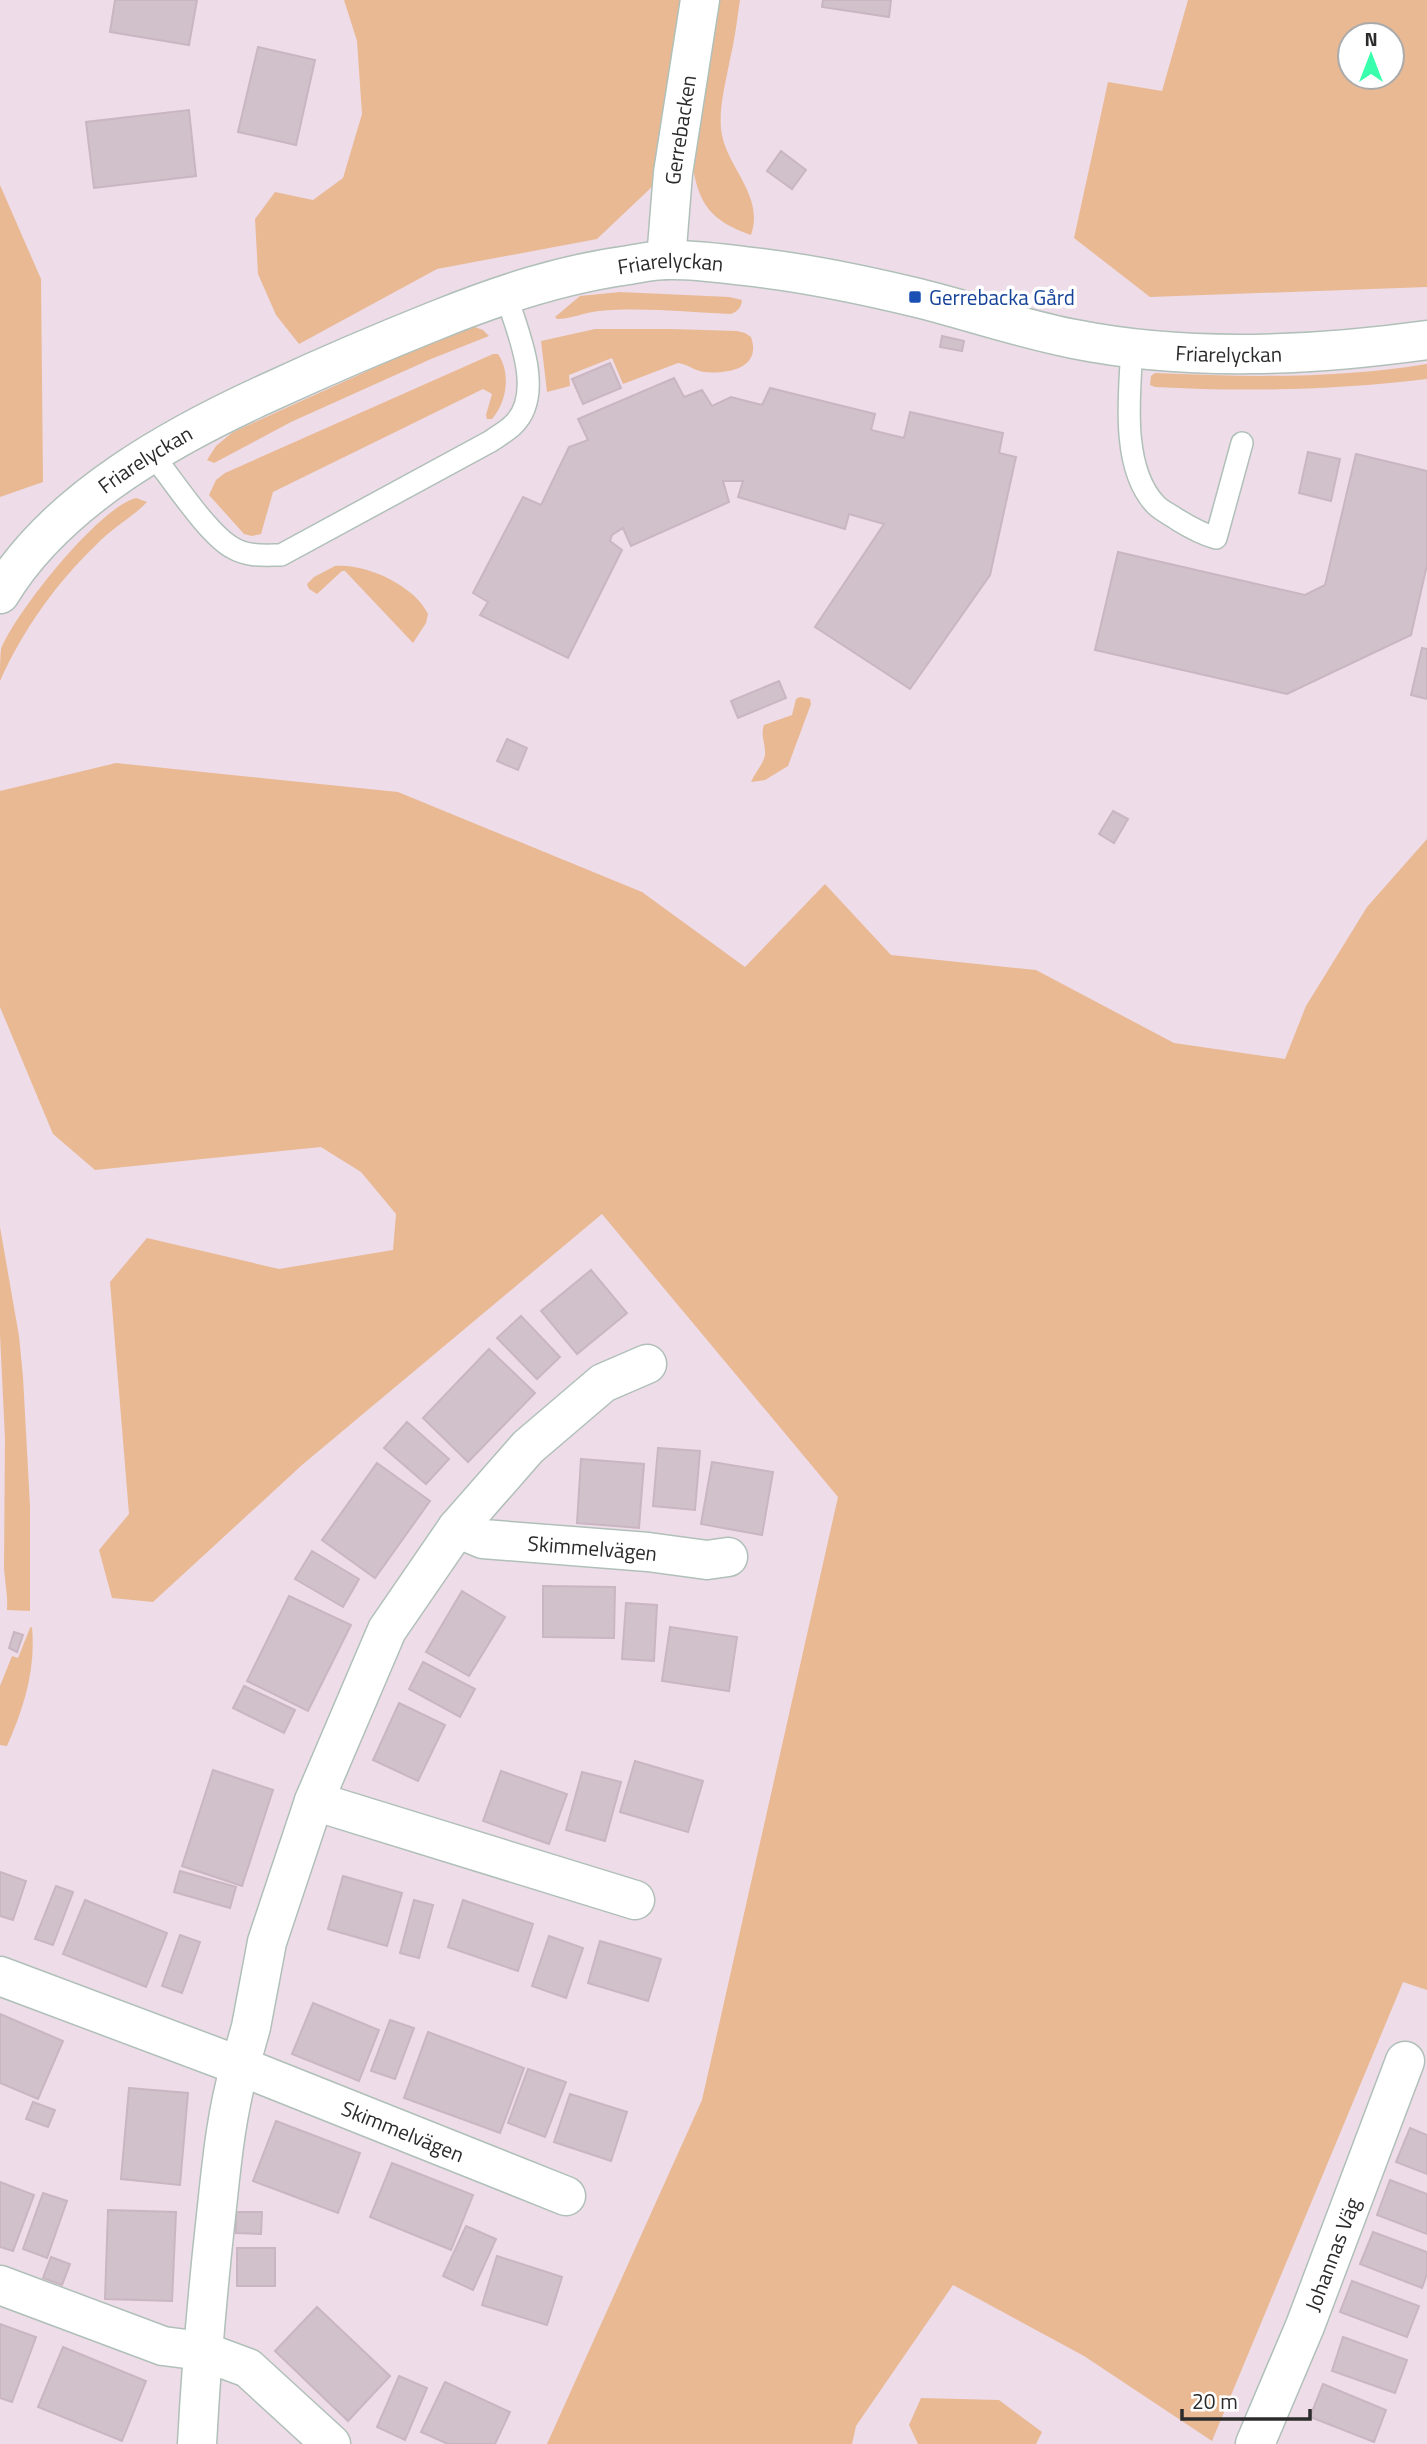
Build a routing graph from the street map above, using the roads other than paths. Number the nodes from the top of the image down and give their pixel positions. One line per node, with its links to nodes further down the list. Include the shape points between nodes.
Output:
1 (700, 0): 2 (street, Gerrebacken, via 673,173)
2 (666, 260): 3 (street, Friarelyckan, via 593,270); 5 (street, Friarelyckan, via 798,272 1070,339)
3 (505, 293): 7 (street, Friarelyckan, via 357,352 226,412); 7 (lane, via 530,385 526,406 515,424 281,555 254,555 233,548 206,524)
4 (1427, 340): 5 (street, Friarelyckan, via 1357,350 1211,354)
5 (1132, 349): 6 (lane, via 1131,446 1138,478 1156,505 1199,534 1216,538)
6 (1242, 443)
7 (151, 453): 8 (street, Friarelyckan, via 96,490 45,538)
8 (0, 594)
9 (647, 1364): 10 (street, via 603,1383 528,1447)
10 (457, 1528): 11 (street, Skimmelvägen, via 484,1539 707,1560); 12 (street, via 387,1630)
11 (728, 1557)
12 (314, 1801): 13 (street); 16 (street, via 267,1942)
13 (635, 1900)
14 (0, 1976): 16 (street, Skimmelvägen)
15 (1405, 2062): 22 (street, Johannas Väg)
16 (240, 2066): 17 (street, Skimmelvägen); 19 (street, via 229,2103)
17 (566, 2196)
18 (0, 2285): 19 (street, via 163,2346)
19 (202, 2351): 20 (street); 21 (street, via 248,2368)
20 (197, 2444)
21 (331, 2444)
22 (1255, 2444)

